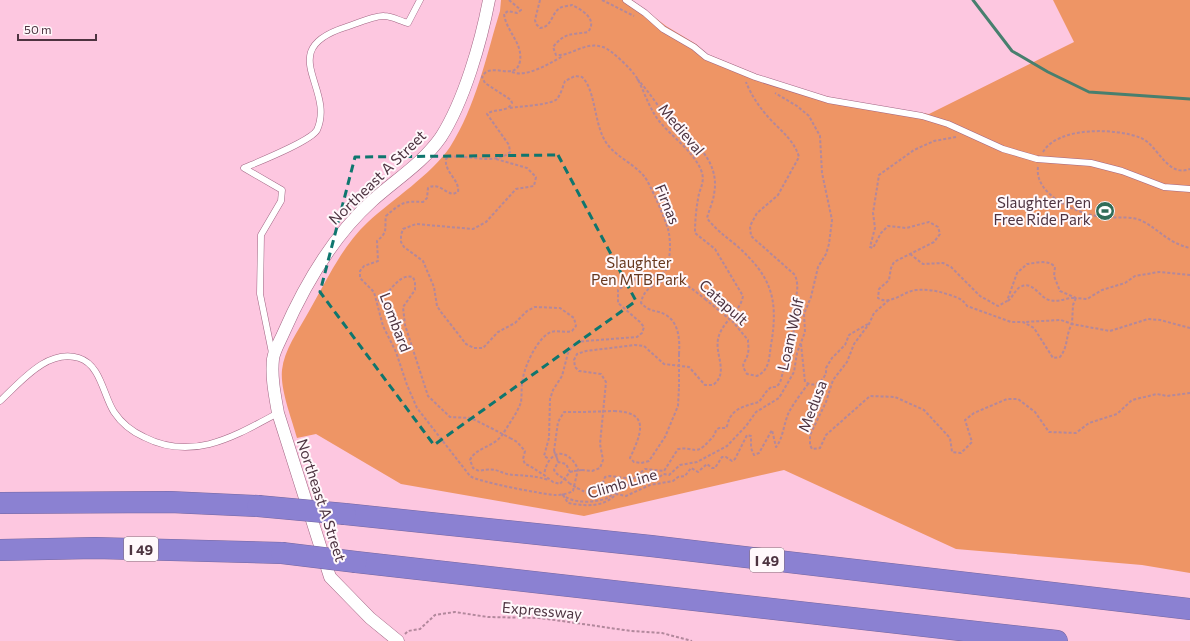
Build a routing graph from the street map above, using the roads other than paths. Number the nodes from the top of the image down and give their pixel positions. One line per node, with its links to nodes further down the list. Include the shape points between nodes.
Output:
1 (420, 0): 5 (lane, via 408,23 383,16 329,32 316,43 309,63 322,114 316,132 294,146 244,168 282,190 281,201 261,235 260,294)
2 (489, 0): 5 (street, Northeast A Street, via 481,37 470,69 458,102 440,137 417,164 372,201 343,230 291,316)
3 (626, 0): 4 (lane, via 706,57 742,73 828,100 922,116 948,124 1002,149 1040,160 1091,163 1122,171 1164,187)
4 (1190, 189)
5 (273, 358): 7 (street, Northeast A Street)
6 (0, 401): 7 (lane, via 42,364 59,357 78,358 89,363 114,412 132,431 156,444 183,449 212,445)
7 (278, 413): 11 (street, Northeast A Street, via 330,577 370,618)
8 (0, 503): 10 (highway, I 49, bridge, via 170,502 258,506 643,545)
9 (0, 550): 12 (highway, I 49, bridge, via 95,548 282,554)
10 (1190, 609)
11 (400, 639)
12 (1057, 641)

